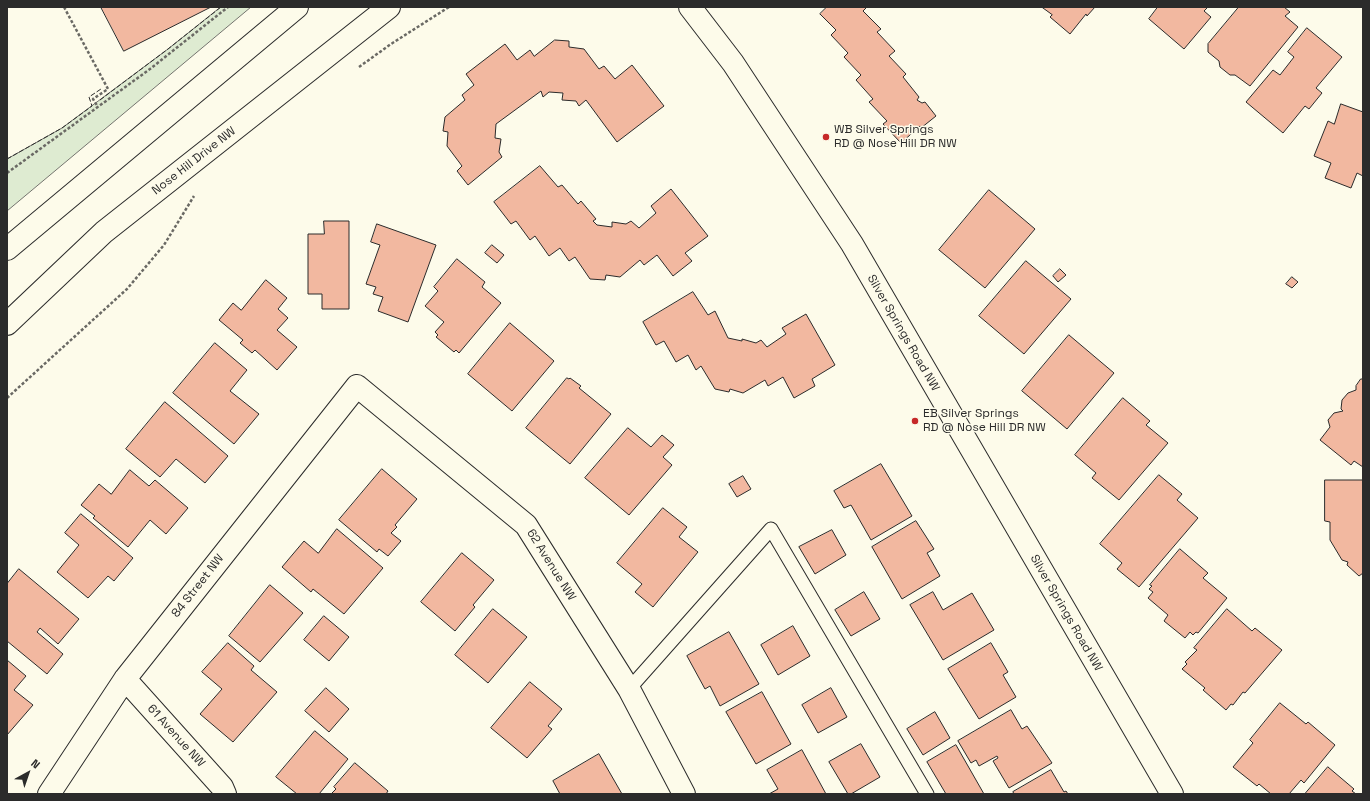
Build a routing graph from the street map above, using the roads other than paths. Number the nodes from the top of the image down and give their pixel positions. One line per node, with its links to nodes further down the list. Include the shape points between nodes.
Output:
1 (297, 7): 4 (street)
2 (389, 7): 5 (street, Nose Hill Drive NW, via 104,232)
3 (690, 7): 13 (street, Silver Springs Road NW, via 733,63 852,244)
4 (7, 248)
5 (7, 324)
6 (357, 386): 7 (street, 84 Street NW); 8 (street, 62 Avenue NW, via 526,525)
7 (125, 679): 9 (street, 84 Street NW); 10 (street, 61 Avenue NW, via 222,787)
8 (629, 690): 11 (street, 62 Avenue NW); 12 (lane, via 771,530)
9 (49, 794)
10 (225, 794)
11 (684, 794)
12 (927, 794)
13 (1172, 794)

